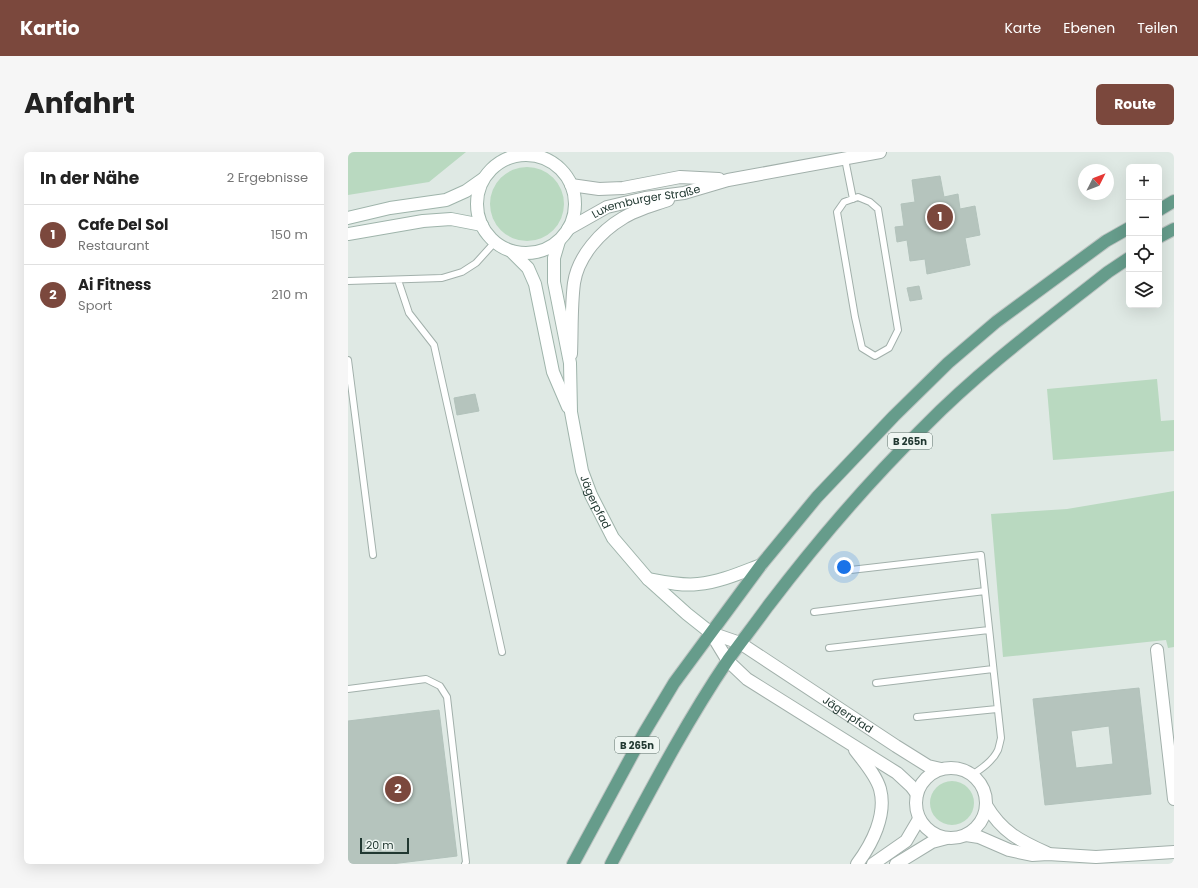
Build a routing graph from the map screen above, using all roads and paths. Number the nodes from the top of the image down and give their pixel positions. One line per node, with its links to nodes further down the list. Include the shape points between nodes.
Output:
1 (880, 152): 3 (street, Luxemburger Straße)
2 (522, 153): 4 (street, via 494,166); 6 (street, via 546,159 557,165)
3 (845, 159): 5 (street, Luxemburger Straße); 8 (lane)
4 (484, 178): 11 (street, via 466,191 446,200 390,208); 12 (street, via 477,201)
5 (728, 180): 6 (street, Luxemburger Straße, via 680,178 623,188 599,189); 7 (street, Luxemburger Straße)
6 (572, 185): 14 (street, via 575,208)
7 (684, 193): 14 (street, Luxemburger Straße, via 645,198 607,207); 25 (street, via 624,217 603,232 589,248 574,282)
8 (853, 199): 8 (lane, via 858,197 878,209 898,330 889,348 875,356 862,348 838,212 844,202)
9 (1174, 201): 10 (main road)
10 (1162, 208)
11 (348, 218)
12 (482, 226): 16 (street, via 451,219); 19 (street)
13 (1174, 229): 17 (main road)
14 (568, 230): 18 (street)
15 (1126, 230): 29 (main road, B 265n, via 1106,241 996,322 948,363 817,497)
16 (348, 234)
17 (1161, 236)
18 (559, 241): 20 (street, via 545,250 528,253); 25 (street, via 554,258 554,282)
19 (495, 242): 20 (street); 22 (lane, via 476,263 462,272 442,278)
20 (511, 251): 27 (street, via 528,268 535,284 553,372)
21 (1126, 260): 36 (main road, B 265n, via 984,371 925,425 854,500 790,576)
22 (398, 280): 23 (lane); 39 (lane, via 409,312 434,346)
23 (348, 281)
24 (348, 360): 26 (lane)
25 (570, 364): 27 (street)
26 (348, 369): 28 (lane)
27 (570, 412): 31 (street, Jägerpfad, via 582,471 591,495 614,538)
28 (373, 555)
29 (761, 565): 31 (street, via 727,578 697,585); 35 (main road, B 265n)
30 (842, 571): 32 (lane, via 981,555)
31 (648, 579): 35 (street, Jägerpfad)
32 (985, 591): 33 (lane); 34 (lane)
33 (814, 612)
34 (989, 630): 37 (lane); 41 (lane)
35 (711, 633): 36 (street, Jägerpfad); 40 (street); 59 (main road, B 265n, via 674,683 644,733)
36 (740, 643): 40 (main road, B 265n); 47 (street, Jägerpfad, via 928,766)
37 (829, 648)
38 (1157, 650): 50 (street)
39 (502, 652)
40 (728, 661): 46 (street, via 748,679); 60 (main road, B 265n, via 698,708)
41 (993, 669): 42 (lane); 44 (lane)
42 (876, 683)
43 (348, 689): 58 (lane, via 426,679 440,686 447,697)
44 (997, 709): 45 (lane); 48 (lane, via 1000,738 998,751 989,762)
45 (917, 717)
46 (851, 744): 49 (street, via 897,773); 61 (street, via 875,779 880,789 882,805 877,828 867,850)
47 (941, 768): 48 (street, via 960,768); 49 (street, via 930,774)
48 (972, 774): 51 (street, via 981,783)
49 (916, 794): 52 (street)
50 (1174, 799)
51 (986, 805): 53 (street, via 985,815 980,823); 56 (street, via 1006,831)
52 (919, 819): 54 (street, via 936,835); 62 (street, via 906,841)
53 (966, 835): 54 (street); 56 (street, via 979,837 1009,850 1032,855)
54 (947, 838): 63 (street, via 932,842)
55 (1174, 852): 57 (street)
56 (1048, 854): 57 (street)
57 (1096, 860)
58 (465, 864)
59 (573, 864)
60 (611, 864)
61 (856, 864)
62 (873, 864)
63 (896, 864)

